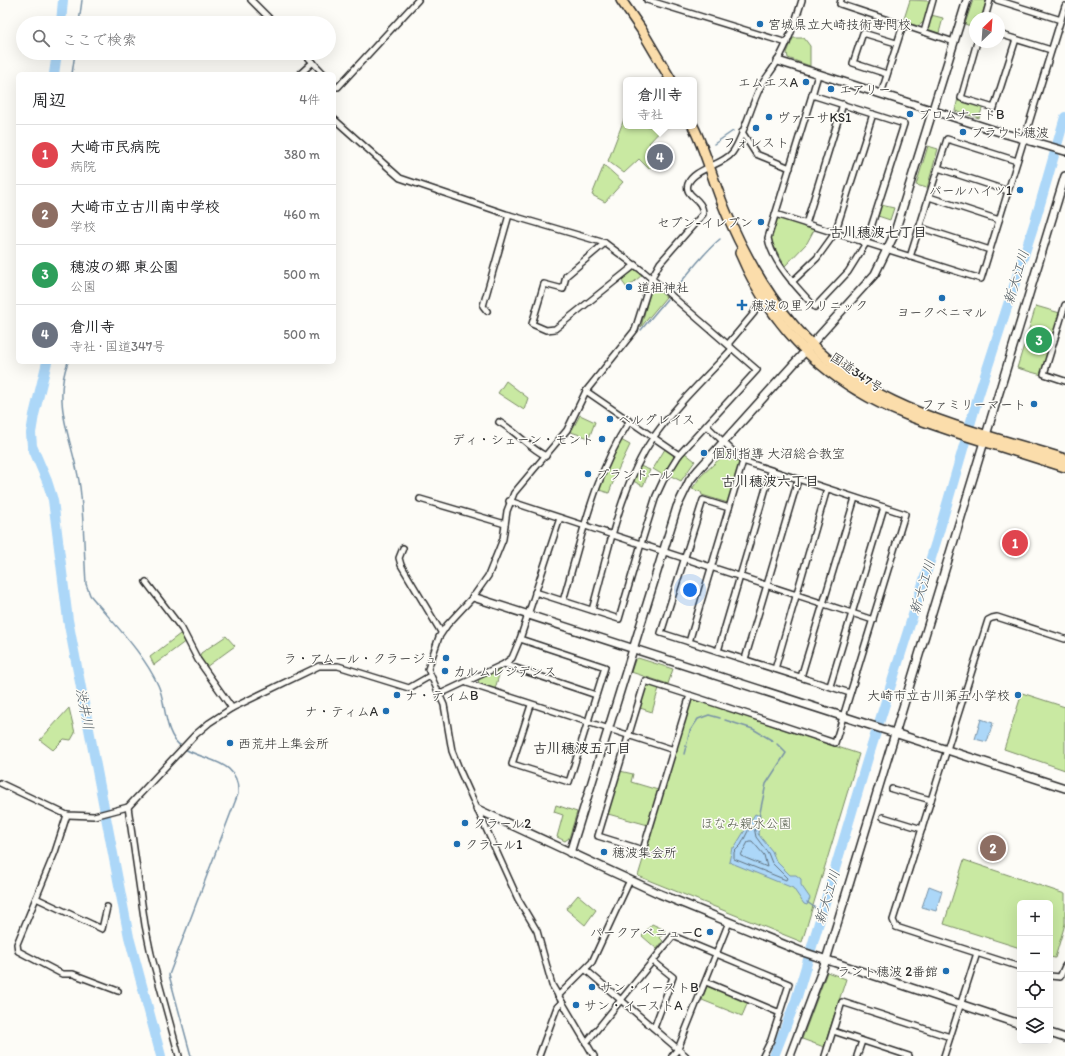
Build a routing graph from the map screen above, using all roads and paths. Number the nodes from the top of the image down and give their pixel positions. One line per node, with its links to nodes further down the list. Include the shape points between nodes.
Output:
1 (250, 0): 13 (street)
2 (418, 0): 31 (street)
3 (621, 0): 30 (highway, via 642,29)
4 (647, 0): 20 (street)
5 (802, 0): 20 (street)
6 (841, 0): 15 (street, via 840,4)
7 (933, 0): 16 (street)
8 (967, 0): 19 (street)
9 (990, 0): 12 (street)
10 (997, 0): 14 (street)
11 (1065, 6): 14 (street)
12 (986, 12)
13 (267, 16)
14 (1061, 20): 23 (street)
15 (903, 25): 16 (street); 21 (street)
16 (924, 32): 19 (street)
17 (1005, 36): 18 (street)
18 (1016, 40): 22 (street, via 994,108 961,98); 23 (street)
19 (954, 42): 35 (street)
20 (786, 43): 24 (street)
21 (896, 43): 28 (street); 28 (street, via 863,33 853,63)
22 (975, 48)
23 (1051, 50): 40 (street)
24 (778, 61): 29 (street); 39 (street, via 760,87)
25 (312, 62): 26 (street); 27 (street)
26 (302, 72)
27 (322, 72)
28 (887, 74): 32 (street)
29 (818, 75): 32 (street); 33 (street)
30 (669, 77)
31 (336, 87)
32 (881, 94): 35 (street)
33 (812, 95): 34 (street); 44 (street)
34 (843, 104): 36 (street); 53 (street)
35 (933, 111): 40 (street); 58 (street)
36 (873, 114): 55 (street); 57 (street, via 904,124)
37 (336, 121): 50 (street, via 400,178)
38 (695, 129): 43 (highway, 国道347号)
39 (742, 132): 43 (street, via 728,158); 44 (street, via 756,154)
40 (1024, 140): 41 (street); 42 (street)
41 (1064, 150)
42 (1017, 161): 45 (street, via 947,138); 47 (street)
43 (709, 167): 51 (highway, 国道347号); 62 (street, via 692,178 688,184 692,197 699,201 703,208 703,214 660,263)
44 (790, 168): 49 (street)
45 (938, 168): 47 (street); 48 (street)
46 (1065, 176): 76 (street)
47 (1008, 191): 52 (street)
48 (929, 197): 52 (street); 54 (street)
49 (775, 214): 53 (street); 63 (street, via 768,238 769,244)
50 (509, 215): 56 (street); 66 (street, via 483,306)
51 (729, 219): 64 (highway, 国道347号, via 749,274); 69 (highway, 国道347号, via 764,285)
52 (999, 220): 59 (street)
53 (806, 224): 55 (street)
54 (919, 227): 59 (street); 60 (street)
55 (836, 233): 57 (street); 63 (street)
56 (605, 243): 61 (street); 61 (street, via 566,276 563,289 544,284 532,324 546,330 555,329)
57 (866, 243): 58 (street); 63 (street, via 848,272 815,307)
58 (887, 250): 60 (street); 69 (street, via 876,274)
59 (990, 250): 60 (street, via 981,279)
60 (910, 257)
61 (635, 265): 62 (street)
62 (651, 279): 67 (street); 71 (street, via 635,330)
63 (792, 282)
64 (765, 300): 67 (street); 69 (highway, 国道347号, via 779,320)
65 (1065, 304): 70 (street, via 1044,374)
66 (486, 311)
67 (728, 344): 68 (street)
68 (732, 349): 74 (street, via 757,370); 75 (street)
69 (808, 349): 76 (highway, 国道347号, via 857,391 907,416); 77 (street)
70 (1065, 381)
71 (586, 391): 73 (street); 79 (street, via 567,430)
72 (499, 422): 79 (street)
73 (629, 422): 75 (street); 93 (street, via 610,454)
74 (706, 426): 77 (street); 78 (street)
75 (654, 438): 78 (street); 94 (street, via 630,481)
76 (985, 438): 80 (highway, 国道347号); 82 (highway, 国道347号); 134 (street)
77 (723, 441): 81 (street); 97 (street, via 690,480 677,507)
78 (679, 455): 95 (street, via 656,496)
79 (546, 456): 88 (street)
80 (1065, 459)
81 (743, 461): 83 (street); 90 (street)
82 (1065, 467)
83 (771, 471): 84 (street); 100 (street)
84 (798, 480): 85 (street); 102 (street)
85 (827, 489): 86 (street); 104 (street)
86 (855, 498): 89 (street); 107 (street)
87 (420, 499): 92 (street)
88 (510, 501): 91 (street); 92 (street)
89 (884, 507): 109 (street); 111 (street, via 905,514)
90 (729, 508): 98 (street, via 703,500); 99 (street)
91 (560, 518): 93 (street); 103 (street)
92 (505, 524): 105 (street, via 495,562)
93 (585, 526): 94 (street); 106 (street)
94 (614, 535): 95 (street); 108 (street)
95 (641, 544): 97 (street); 108 (street, via 619,619)
96 (403, 548): 112 (street, via 399,558 401,565)
97 (663, 551): 98 (street); 116 (street)
98 (684, 558): 99 (street); 115 (street, via 661,633)
99 (712, 567): 100 (street); 115 (street)
100 (740, 576): 102 (street); 117 (street)
101 (146, 582): 130 (street, via 182,629 198,660)
102 (767, 585): 104 (street); 118 (street)
103 (535, 592): 106 (street); 110 (street)
104 (796, 595): 107 (street); 120 (street)
105 (473, 597): 110 (street); 112 (street)
106 (563, 600): 108 (street)
107 (823, 604): 109 (street); 122 (street)
108 (592, 610)
109 (852, 613): 111 (street); 124 (street)
110 (528, 616): 113 (street); 116 (street)
111 (873, 620): 125 (street)
112 (441, 632): 121 (street, via 429,664)
113 (520, 639): 119 (street, via 512,658); 127 (street, via 605,667)
114 (1065, 639): 137 (street, via 997,618 988,620)
115 (689, 642): 117 (street)
116 (633, 650): 131 (street); 133 (street)
117 (718, 651): 118 (street)
118 (745, 660): 120 (street)
119 (504, 664): 123 (street); 127 (street)
120 (775, 669): 122 (street)
121 (430, 676): 126 (street); 130 (street, via 409,688 338,666 319,666)
122 (801, 677): 124 (street)
123 (467, 683): 126 (street); 129 (street)
124 (830, 686): 125 (street)
125 (850, 693): 131 (street)
126 (440, 694): 143 (street, via 454,756)
127 (596, 695): 132 (street)
128 (690, 695): 131 (street, via 835,742); 135 (street, via 646,681); 136 (street)
129 (531, 705): 132 (street); 132 (street, via 512,764 569,782)
130 (232, 708): 142 (street, via 209,723 183,747)
131 (843, 718): 134 (street)
132 (587, 723): 133 (street)
133 (609, 730): 135 (street); 147 (street)
134 (895, 734): 137 (street); 154 (street)
135 (628, 736): 136 (street); 136 (street, via 598,836 643,850)
136 (674, 750)
137 (947, 751): 140 (street); 141 (street)
138 (0, 782): 144 (street)
139 (892, 788): 141 (street)
140 (1065, 788)
141 (931, 800): 146 (street)
142 (127, 808): 144 (street, via 84,817); 177 (street, via 151,954)
143 (477, 809): 147 (street); 162 (street, via 518,899 537,931 552,986)
144 (67, 815): 149 (street)
145 (883, 817): 146 (street)
146 (922, 829): 152 (street, via 893,924)
147 (570, 853): 148 (street)
148 (630, 880): 151 (street); 158 (street)
149 (36, 898): 150 (street, via 102,928); 161 (street, via 17,944 18,951 62,974 73,974)
150 (107, 906)
151 (729, 922): 153 (street); 154 (street)
152 (976, 953): 156 (street); 165 (street)
153 (717, 954): 155 (street, via 674,936); 160 (street); 166 (street, via 789,984)
154 (826, 960): 165 (street); 183 (street)
155 (653, 961): 163 (street); 168 (street, via 673,977)
156 (1017, 966)
157 (1065, 966): 159 (street, via 1060,977)
158 (586, 970): 162 (street); 163 (street)
159 (1053, 976)
160 (706, 982): 166 (street); 175 (street)
161 (118, 990)
162 (558, 996): 164 (street)
163 (622, 1000): 168 (street); 174 (street)
164 (562, 1002): 174 (street); 178 (street)
165 (960, 1004): 167 (street); 171 (street)
166 (780, 1013): 182 (street)
167 (1017, 1023)
168 (654, 1028): 175 (street)
169 (833, 1031): 171 (street, via 842,1002); 173 (street); 184 (street)
170 (1053, 1034): 172 (street)
171 (950, 1037): 187 (street)
172 (1065, 1038)
173 (862, 1041): 176 (street); 185 (street)
174 (586, 1043): 179 (street)
175 (678, 1049): 180 (street); 181 (street)
176 (891, 1053): 186 (street)
177 (179, 1056)
178 (539, 1056)
179 (593, 1056)
180 (672, 1056)
181 (686, 1056)
182 (763, 1056)
183 (790, 1056)
184 (825, 1056)
185 (857, 1056)
186 (909, 1056)
187 (944, 1056)

